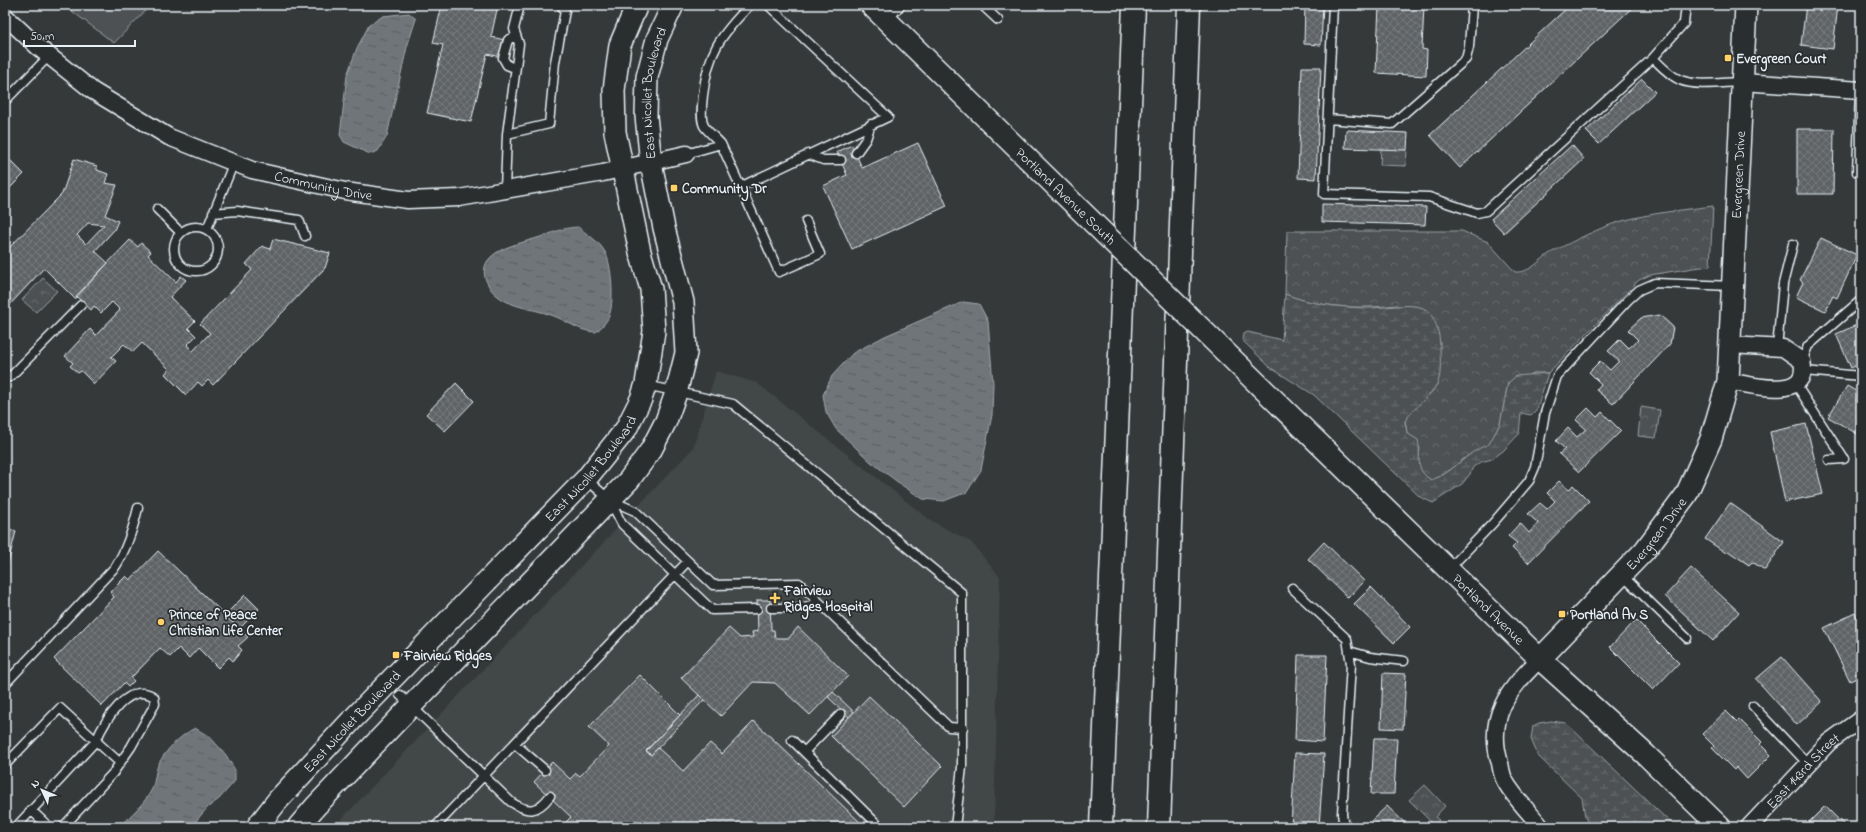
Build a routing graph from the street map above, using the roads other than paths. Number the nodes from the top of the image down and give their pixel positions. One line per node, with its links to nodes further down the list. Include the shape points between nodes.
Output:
1 (520, 5): 19 (lane, via 514,29)
2 (561, 5): 28 (lane, via 565,11 555,62 549,124)
3 (637, 5): 36 (street, East Nicollet Boulevard, via 620,46 614,90 615,132)
4 (672, 5): 35 (street, East Nicollet Boulevard, via 657,39 648,77 646,116)
5 (750, 5): 29 (lane, via 726,30 714,49 705,77 702,106 704,125)
6 (768, 5): 27 (lane, via 888,117)
7 (871, 5): 18 (street, Portland Avenue South)
8 (901, 5): 18 (lane)
9 (982, 5): 17 (lane)
10 (1134, 5): 100 (highway)
11 (1189, 5): 101 (highway)
12 (1333, 5): 26 (lane)
13 (1472, 5): 26 (lane, via 1466,59 1392,124)
14 (1686, 5): 21 (lane, via 1684,23)
15 (1746, 5): 23 (street, Evergreen Drive)
16 (5, 16): 20 (street, Community Drive)
17 (998, 20)
18 (887, 21): 57 (street, Portland Avenue South, bridge)
19 (516, 36): 22 (lane, via 519,44); 22 (lane, via 508,40 503,58 507,65)
20 (49, 56): 25 (lane); 34 (street, Community Drive, via 93,91 169,137)
21 (1653, 58): 23 (lane, via 1670,74 1681,80 1697,83); 26 (lane, via 1486,211 1477,213 1429,197 1324,194)
22 (515, 68): 28 (lane)
23 (1742, 82): 24 (street); 47 (street, Evergreen Drive)
24 (1860, 90): 37 (lane)
25 (5, 101)
26 (1328, 119)
27 (871, 124): 30 (lane, via 866,139); 32 (lane)
28 (507, 134): 39 (lane)
29 (721, 144): 31 (lane); 38 (lane)
30 (856, 153)
31 (686, 154): 35 (street, Community Drive)
32 (808, 154): 33 (lane, via 823,160); 38 (lane)
33 (841, 160)
34 (234, 162): 39 (street, Community Drive, via 252,170 345,191 408,200 459,198); 41 (lane)
35 (651, 163): 36 (street, Community Drive); 58 (street, East Nicollet Boulevard, via 683,302 686,353)
36 (623, 169): 39 (street, Community Drive); 56 (street, East Nicollet Boulevard, via 640,252 651,289 654,331)
37 (1857, 172)
38 (740, 186): 42 (lane, via 779,272 820,254)
39 (505, 190)
40 (157, 209): 44 (lane)
41 (214, 213): 43 (lane); 45 (lane, via 237,211 299,220)
42 (806, 221)
43 (207, 229): 44 (lane, via 193,227); 44 (lane, via 217,240 218,255 210,267 196,272 182,266 174,254 174,246)
44 (181, 233)
45 (305, 236)
46 (1793, 244): 51 (lane, via 1783,284)
47 (1733, 286): 50 (street, Evergreen Drive); 64 (lane, via 1655,283 1639,290 1628,300 1557,376 1545,413 1535,467 1529,481)
48 (1861, 300): 52 (lane, via 1808,346)
49 (81, 305): 53 (lane, via 10,377)
50 (1730, 345): 51 (street); 55 (street, Evergreen Drive)
51 (1777, 348): 52 (street, via 1783,348)
52 (1800, 372): 54 (lane); 55 (street, via 1790,387 1765,388); 59 (lane, via 1844,459)
53 (5, 375)
54 (1861, 376)
55 (1728, 381): 66 (street, Evergreen Drive, via 1711,439 1686,494 1645,550)
56 (646, 384): 58 (lane); 60 (street, East Nicollet Boulevard, via 626,429)
57 (1261, 387): 64 (street, Portland Avenue)
58 (676, 392): 61 (street, East Nicollet Boulevard, via 666,421 651,450 629,480); 80 (lane, via 733,404 962,593)
59 (1829, 460)
60 (586, 479): 61 (lane); 95 (street, East Nicollet Boulevard, via 351,721 278,800)
61 (610, 500): 63 (lane, via 635,511); 65 (lane, via 622,524); 76 (street, East Nicollet Boulevard)
62 (138, 508): 75 (lane, via 126,550 116,566)
63 (688, 561): 65 (lane); 68 (lane, via 713,585 799,583)
64 (1449, 570): 73 (street, Portland Avenue)
65 (675, 575): 70 (lane, via 712,610); 83 (lane)
66 (1621, 575): 71 (lane); 73 (street, Evergreen Drive)
67 (1292, 588): 72 (lane, via 1347,639)
68 (820, 603): 69 (lane, via 800,608); 80 (lane, via 949,727)
69 (771, 608)
70 (757, 609)
71 (1686, 638)
72 (1349, 651): 74 (lane, via 1370,657); 102 (lane, via 1351,664 1342,814)
73 (1540, 659): 103 (street, via 1518,680 1502,704 1496,729 1497,753 1505,781); 104 (street, Portland Avenue, via 1646,755)
74 (1404, 661)
75 (5, 684)
76 (406, 700): 89 (lane); 96 (street, East Nicollet Boulevard)
77 (1753, 706): 86 (lane)
78 (841, 714): 84 (lane)
79 (1861, 719): 86 (street, East 143rd Street, via 1829,742)
80 (963, 728): 99 (lane, via 962,767)
81 (792, 740): 84 (lane)
82 (96, 741): 85 (lane); 85 (lane, via 104,724 128,698 140,692 154,697 155,704 131,747); 87 (lane, via 60,708); 91 (lane)
83 (515, 744): 88 (lane); 89 (lane)
84 (804, 752): 98 (lane)
85 (119, 762): 94 (lane, via 113,773)
86 (1808, 764): 105 (street, East 143rd Street)
87 (5, 765)
88 (545, 770)
89 (485, 776): 90 (lane, via 511,802 529,810 544,804); 97 (lane)
90 (550, 796)
91 (32, 810): 92 (lane); 93 (lane)
92 (16, 827)
93 (49, 827)
94 (63, 827)
95 (257, 827)
96 (298, 827)
97 (435, 827)
98 (880, 827)
99 (955, 827)
100 (1101, 827)
101 (1159, 827)
102 (1344, 827)
103 (1541, 827)
104 (1720, 827)
105 (1749, 827)

